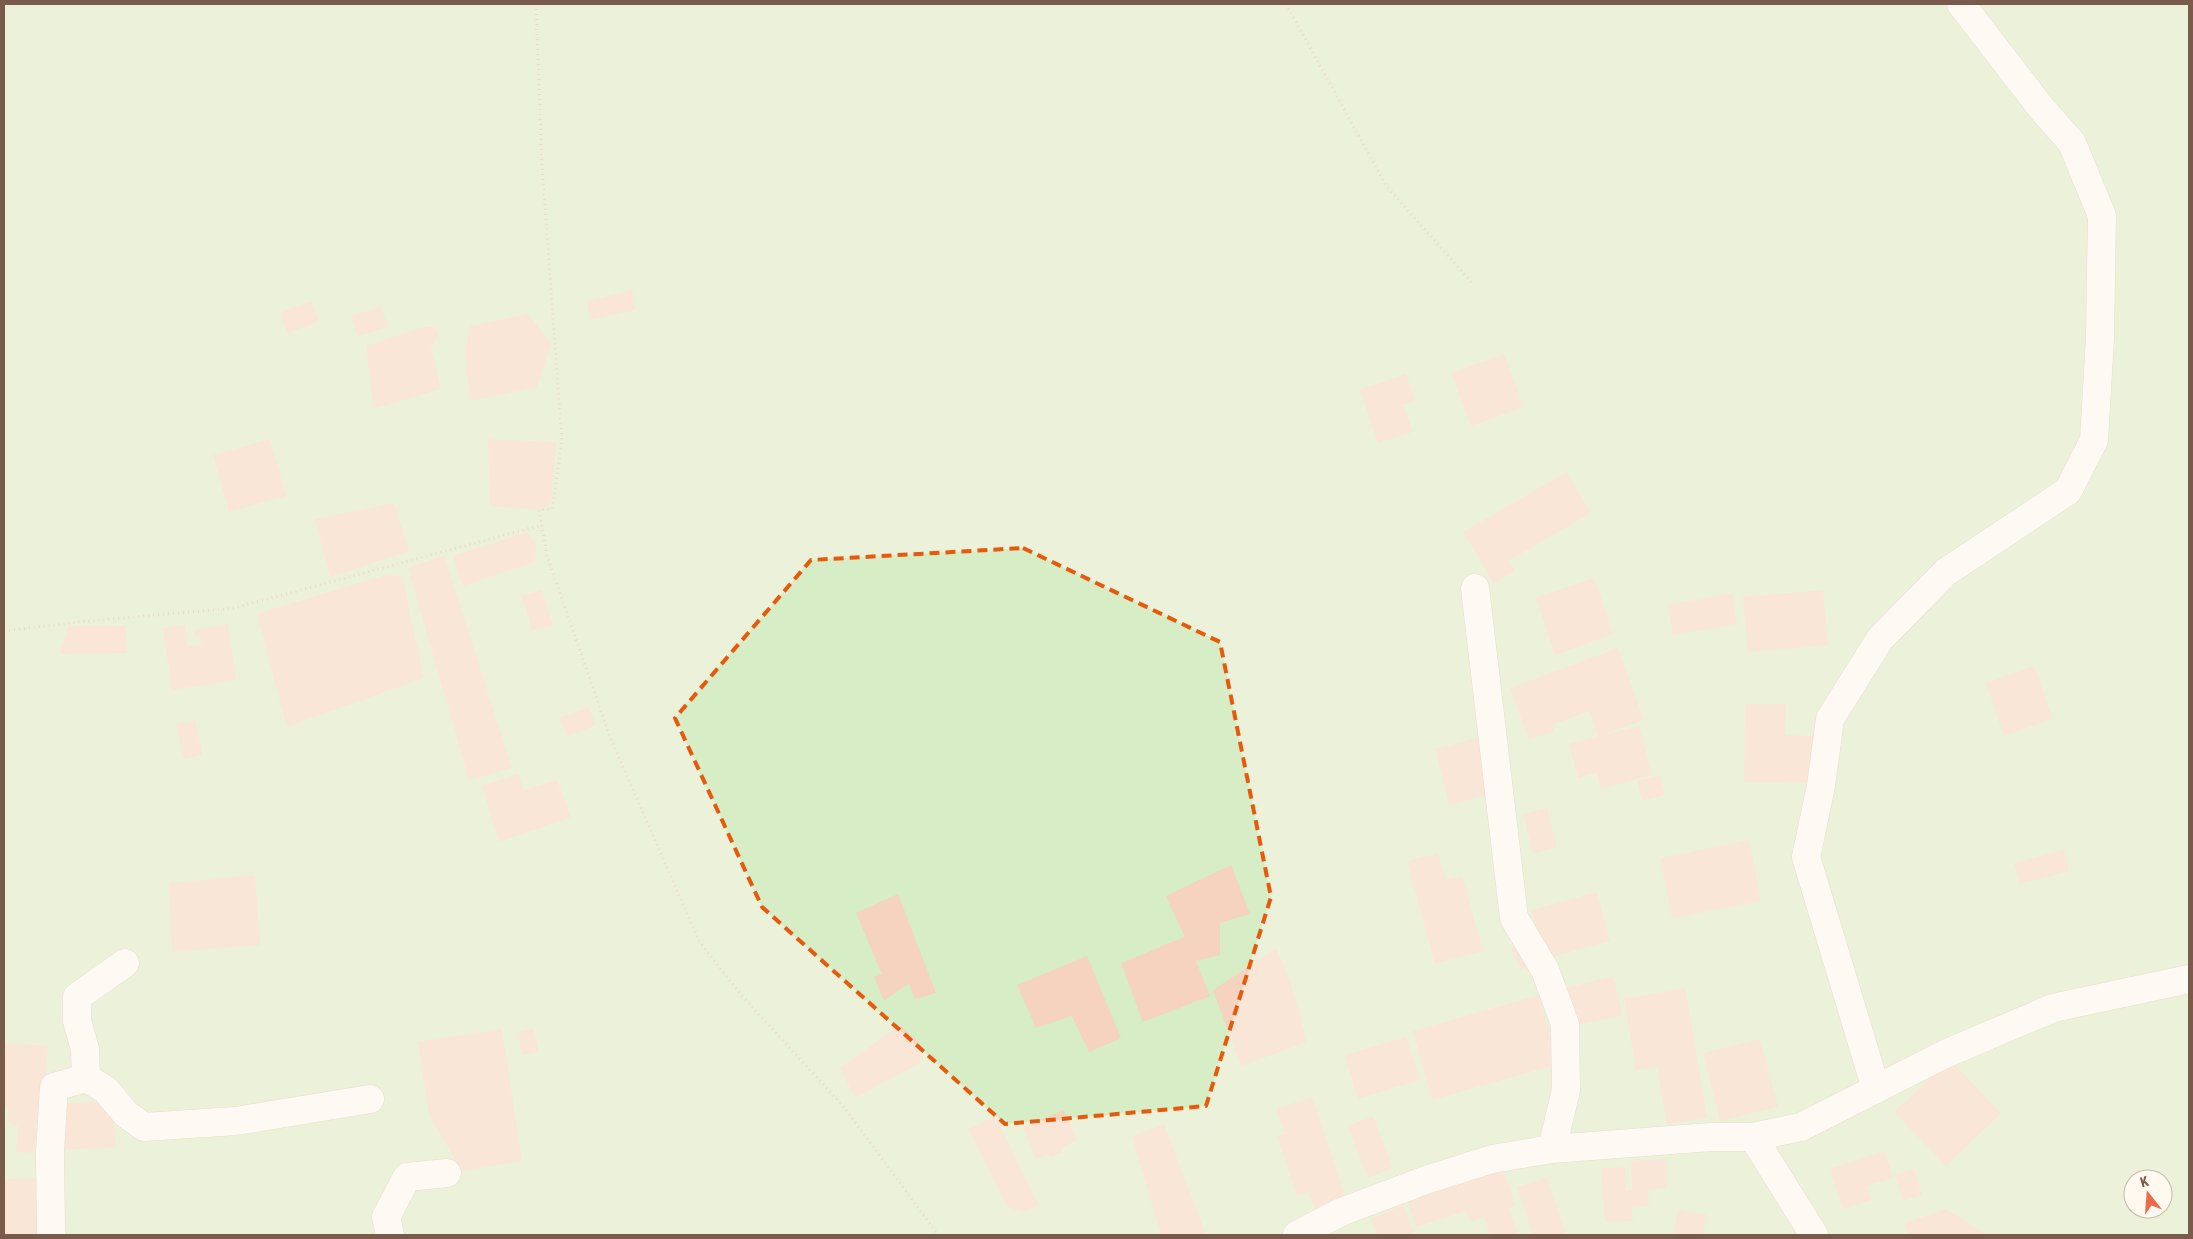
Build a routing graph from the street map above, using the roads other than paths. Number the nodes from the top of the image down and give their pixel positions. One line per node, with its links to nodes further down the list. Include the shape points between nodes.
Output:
1 (1961, 4): 6 (street, via 2072,144 2102,216 2094,440 2068,491 1946,572 1880,639 1830,719 1806,857)
2 (1475, 588): 9 (street, via 1514,918 1545,970 1565,1024 1566,1090)
3 (126, 963): 5 (street, via 77,997 77,1021 85,1048)
4 (2189, 979): 6 (street, via 2053,1008 1946,1054)
5 (86, 1078): 7 (street, via 106,1089 126,1114 144,1127 236,1121); 11 (street, via 54,1087 50,1152)
6 (1876, 1089): 8 (street, via 1801,1127)
7 (370, 1099)
8 (1753, 1138): 9 (street, via 1711,1137); 14 (street)
9 (1552, 1149): 13 (street, via 1492,1159 1426,1180 1341,1212)
10 (447, 1174): 12 (street, via 407,1177 386,1217)
11 (51, 1235)
12 (390, 1235)
13 (1297, 1235)
14 (1814, 1235)

